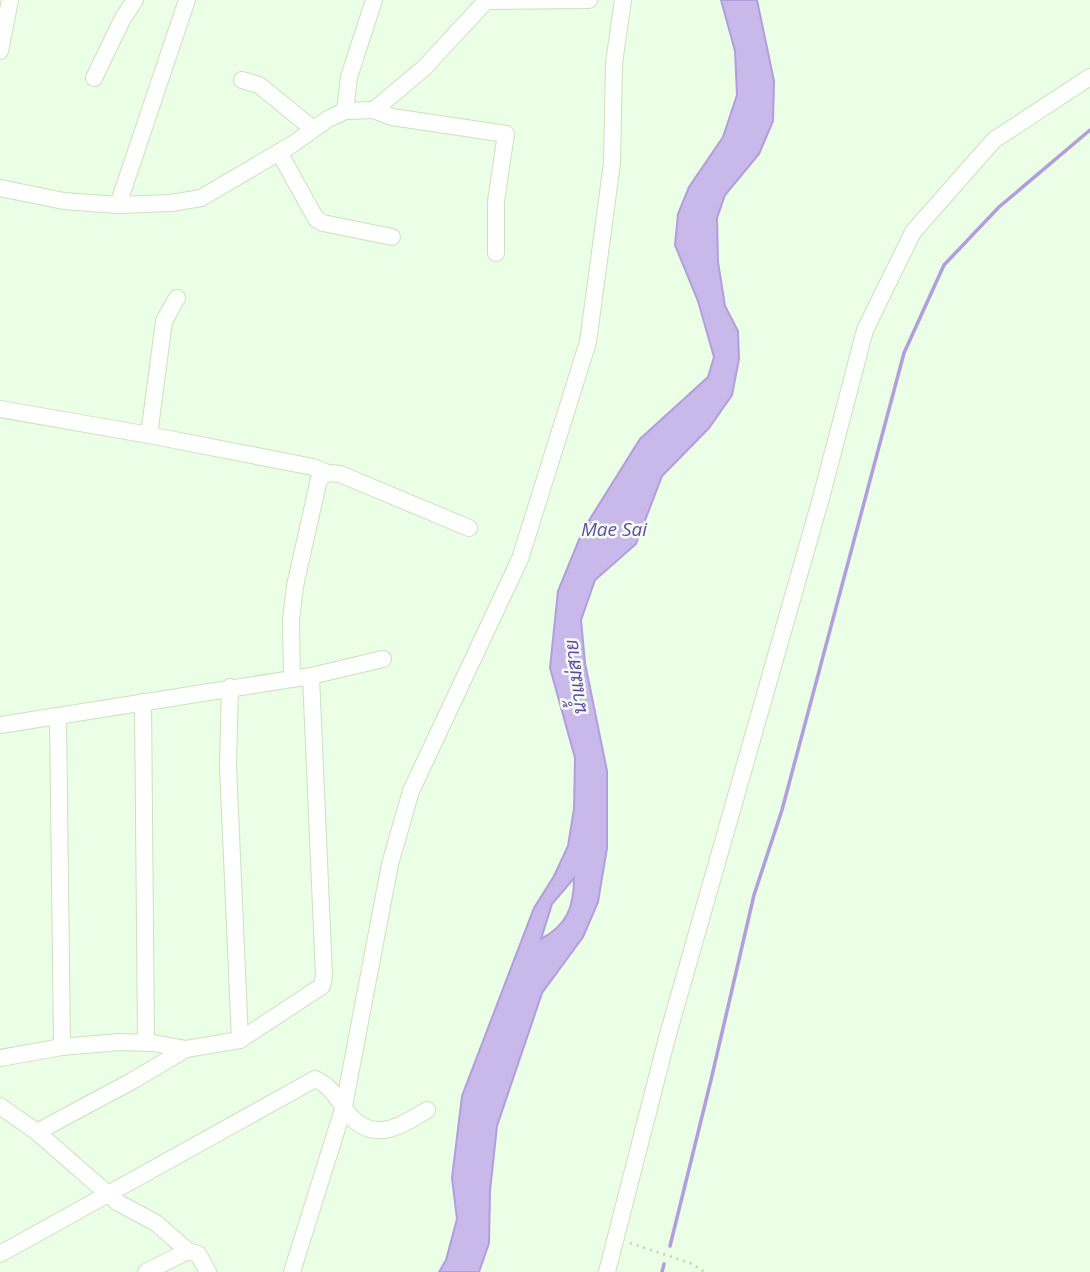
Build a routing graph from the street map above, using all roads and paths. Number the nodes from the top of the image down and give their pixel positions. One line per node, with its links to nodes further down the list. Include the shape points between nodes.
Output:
1 (10, 0): 8 (street)
2 (135, 0): 10 (street)
3 (187, 0): 17 (street)
4 (374, 0): 13 (street, via 349,77)
5 (485, 0): 6 (street); 12 (street, via 424,68)
6 (589, 0)
7 (623, 0): 38 (street, via 614,63 612,163 588,342 520,559 411,791 390,864)
8 (0, 51)
9 (1090, 76): 42 (street, via 994,140 913,232 864,330)
10 (93, 78)
11 (242, 80): 14 (street, via 259,85)
12 (374, 110): 13 (street); 19 (street, via 392,117 506,134 496,201)
13 (345, 111): 14 (street)
14 (313, 129): 15 (street)
15 (279, 152): 17 (street, via 201,198); 18 (street, via 316,219)
16 (0, 188): 17 (street, via 65,201)
17 (118, 205)
18 (392, 237)
19 (496, 253)
20 (177, 298): 22 (street, via 164,321)
21 (0, 410): 22 (street)
22 (149, 435): 23 (street)
23 (328, 473): 24 (street); 27 (street, via 319,479 295,586)
24 (469, 528)
25 (383, 659): 26 (street)
26 (310, 676): 27 (street); 32 (street, via 324,976 317,990)
27 (292, 679): 28 (street)
28 (230, 687): 29 (street); 32 (street, via 228,766)
29 (143, 702): 30 (street); 33 (street)
30 (58, 716): 31 (street); 34 (street)
31 (0, 725)
32 (240, 1041): 35 (street)
33 (146, 1043): 34 (street); 35 (street)
34 (62, 1047): 36 (street)
35 (186, 1049): 40 (street)
36 (0, 1058)
37 (0, 1106): 40 (street)
38 (344, 1106): 39 (street, via 354,1119 381,1131 397,1128); 41 (street, via 315,1079); 47 (street)
39 (427, 1110)
40 (37, 1132): 41 (street)
41 (109, 1195): 43 (street, via 156,1223); 44 (street)
42 (615, 1238): 48 (street); 49 (path)
43 (188, 1251): 45 (street); 46 (street, via 198,1254)
44 (0, 1254)
45 (146, 1272)
46 (208, 1272)
47 (292, 1272)
48 (607, 1272)
49 (705, 1272)

